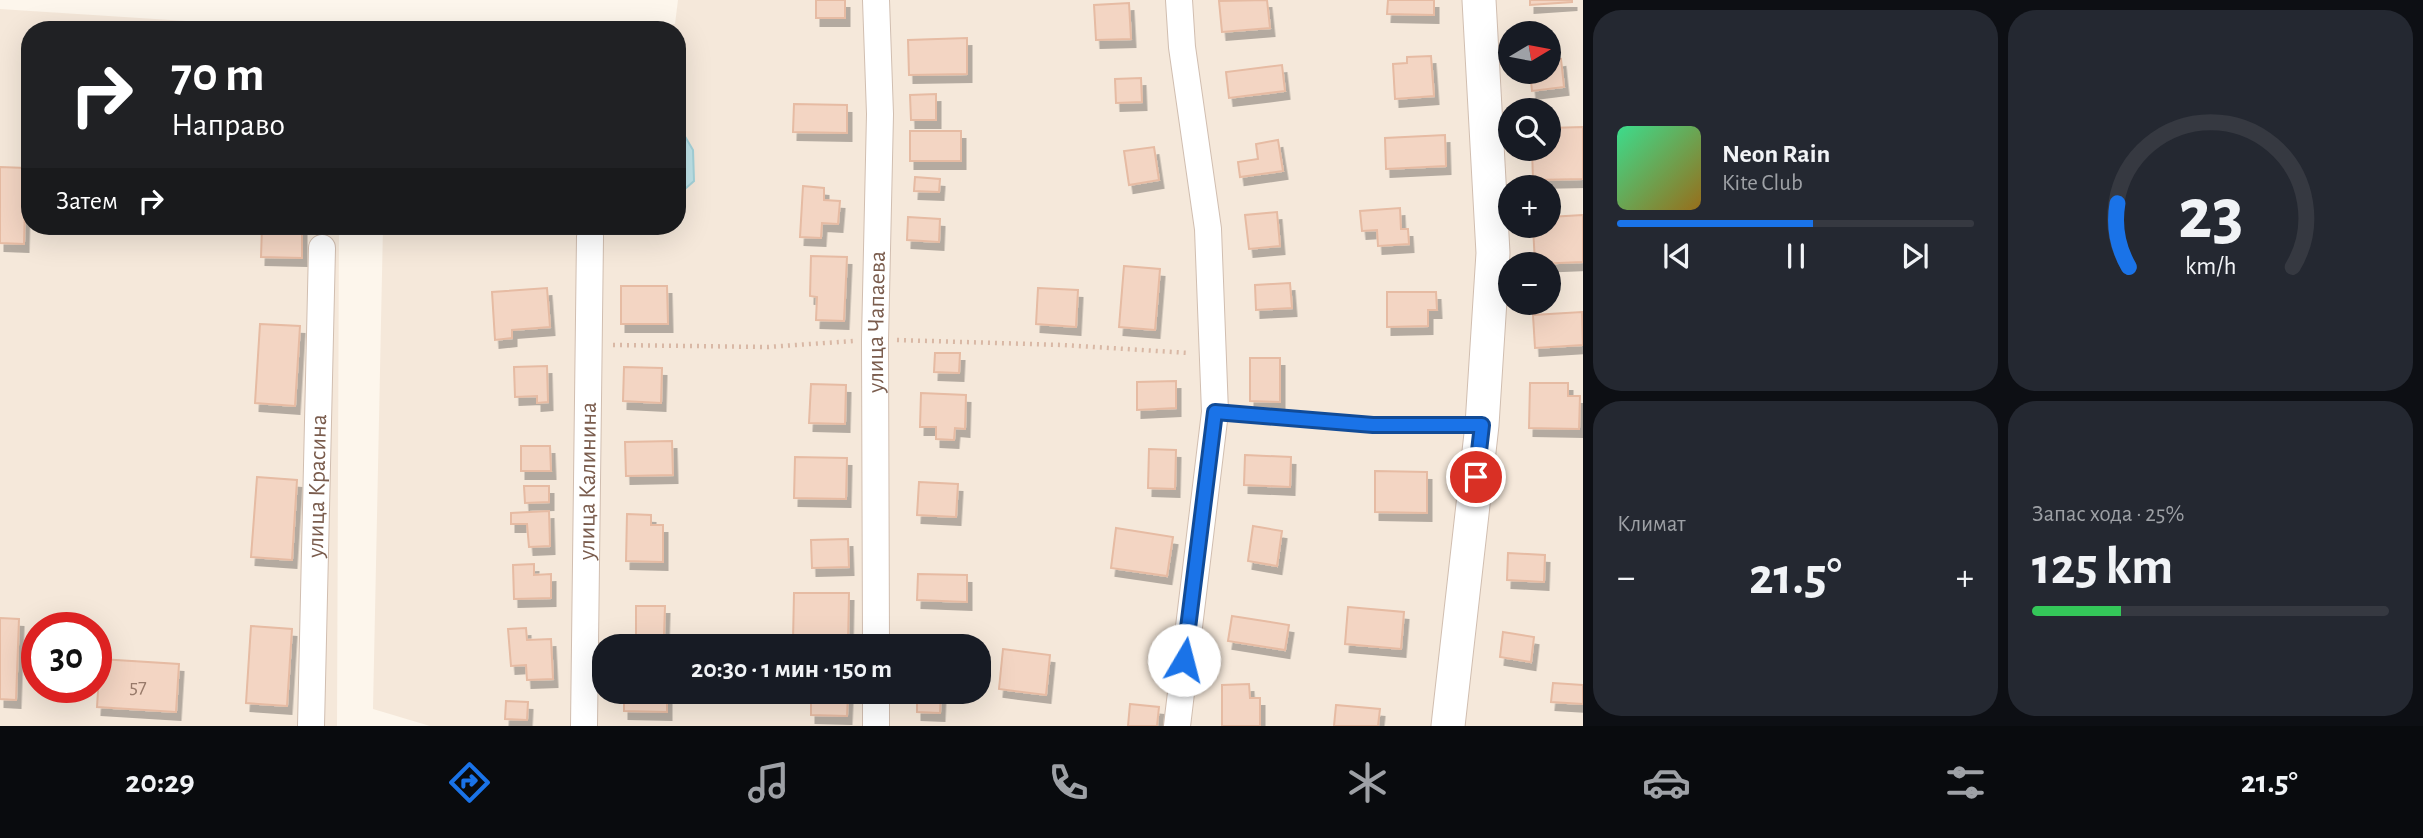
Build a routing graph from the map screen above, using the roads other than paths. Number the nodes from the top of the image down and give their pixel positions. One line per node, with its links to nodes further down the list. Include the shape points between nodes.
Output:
1 (876, 0): 8 (street, улица Чапаева, via 880,114)
2 (1179, 0): 6 (street, via 1208,229)
3 (1479, 0): 7 (street, via 1493,253)
4 (590, 237): 11 (street, улица Калинина)
5 (322, 248): 10 (street, улица Красина)
6 (1215, 412): 7 (lane, via 1373,425); 13 (street)
7 (1482, 425): 14 (street)
8 (876, 634)
9 (876, 704): 12 (street)
10 (311, 726)
11 (584, 726)
12 (876, 726)
13 (1177, 726)
14 (1448, 726)

